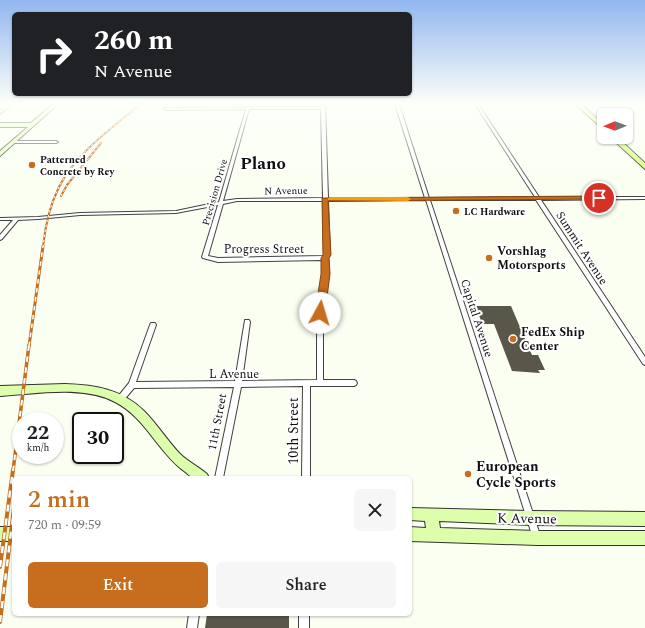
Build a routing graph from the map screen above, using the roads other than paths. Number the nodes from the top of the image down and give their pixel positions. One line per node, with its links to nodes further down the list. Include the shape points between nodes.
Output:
1 (23, 133): 6 (main road)
2 (241, 133): 18 (street, Precision Drive)
3 (324, 133): 16 (street)
4 (406, 133): 17 (street, Capital Avenue)
5 (495, 133): 14 (street, Summit Avenue)
6 (14, 142): 7 (street); 12 (main road)
7 (56, 142)
8 (620, 144): 10 (main road)
9 (628, 144): 11 (main road)
10 (629, 152): 11 (main road); 13 (main road)
11 (637, 152): 13 (main road)
12 (0, 154)
13 (645, 164)
14 (538, 198): 15 (street, N Avenue); 17 (street, N Avenue); 28 (street, Summit Avenue)
15 (645, 198)
16 (325, 199): 17 (street, N Avenue); 18 (street, N Avenue, via 237,200); 23 (street)
17 (427, 199): 41 (street, Capital Avenue)
18 (220, 203): 20 (street, N Avenue, via 176,212 80,214); 22 (street, Precision Drive)
19 (0, 219): 20 (street, N Avenue)
20 (16, 219): 21 (street)
21 (0, 238)
22 (205, 257): 23 (street, Progress Street, via 223,260)
23 (325, 258): 24 (street, via 326,274)
24 (320, 313)
25 (246, 322): 33 (street, 11th Street)
26 (153, 325): 32 (street)
27 (320, 326): 31 (street)
28 (645, 362)
29 (354, 383): 31 (street, L Avenue)
30 (307, 384): 31 (street, L Avenue); 33 (street, L Avenue); 38 (street, 10th Street)
31 (320, 384)
32 (132, 385): 33 (street, L Avenue); 35 (street)
33 (238, 385): 37 (street, 11th Street)
34 (0, 391): 35 (main road, via 84,389 106,393)
35 (120, 399): 36 (main road, via 140,414 177,459)
36 (200, 476)
37 (220, 476)
38 (306, 476)
39 (412, 514): 40 (main road, K Avenue)
40 (431, 515): 41 (main road, K Avenue); 46 (main road)
41 (531, 518): 42 (main road, K Avenue); 47 (street, Capital Avenue)
42 (645, 519)
43 (0, 534): 44 (main road)
44 (12, 534)
45 (412, 534): 46 (main road, K Avenue)
46 (434, 535): 47 (main road, K Avenue)
47 (537, 538): 48 (main road, K Avenue)
48 (645, 538)
49 (194, 616): 51 (street)
50 (304, 616): 52 (street)
51 (192, 628)
52 (304, 628)

